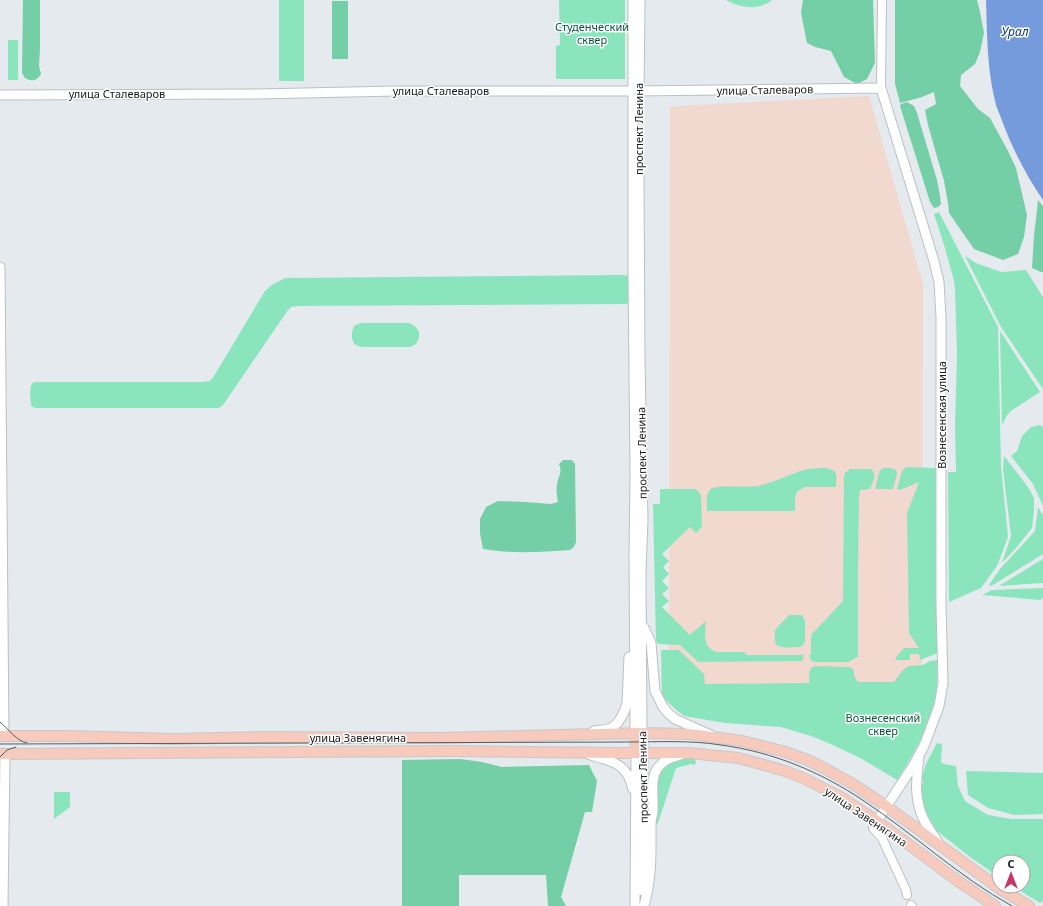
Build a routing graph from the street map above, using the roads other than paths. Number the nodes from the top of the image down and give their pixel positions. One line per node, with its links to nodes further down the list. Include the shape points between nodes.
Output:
1 (633, 0): 5 (main road, проспект Ленина)
2 (640, 0): 5 (main road, проспект Ленина)
3 (882, 0): 4 (street, Вознесенская улица)
4 (882, 88): 5 (main road, улица Сталеваров); 17 (main road, Вознесенская улица, via 934,261 939,282 941,317 943,683 939,706)
5 (636, 91): 6 (main road, улица Сталеваров); 8 (main road, проспект Ленина, via 634,554)
6 (0, 94)
7 (0, 267): 11 (main road)
8 (638, 624): 9 (main road, проспект Ленина); 10 (main road, проспект Ленина, via 629,654 625,710 611,728); 12 (main road, улица Завенягина, via 652,643 655,691 663,707 675,718)
9 (639, 733): 10 (main road, улица Завенягина); 12 (main road, улица Завенягина); 14 (main road, проспект Ленина)
10 (581, 734): 11 (main road, улица Завенягина, via 440,738 172,739)
11 (2, 736): 16 (main road)
12 (716, 737): 19 (main road, улица Завенягина, via 759,745 805,759 853,784)
13 (581, 753): 14 (main road, улица Завенягина); 16 (main road, улица Завенягина, via 455,751); 18 (main road, улица Завенягина, via 621,766 632,784)
14 (639, 753): 15 (main road, улица Завенягина); 18 (main road, проспект Ленина); 25 (main road, проспект Ленина, via 644,820)
15 (689, 753): 20 (main road, улица Завенягина, via 738,758 785,771 823,787); 25 (main road, проспект Ленина, via 663,761 654,775 650,876)
16 (2, 754): 23 (main road)
17 (919, 754): 19 (main road, Вознесенская улица); 21 (main road, via 917,800 924,820)
18 (636, 802): 24 (main road, проспект Ленина)
19 (886, 806): 20 (main road, Вознесенская улица); 21 (main road, улица Завенягина)
20 (877, 821): 22 (street, via 873,828 882,838); 26 (main road, улица Завенягина)
21 (941, 847): 27 (main road, улица Завенягина, via 1000,889)
22 (907, 893)
23 (3, 906)
24 (635, 906)
25 (644, 906)
26 (995, 906)
27 (1029, 906)

